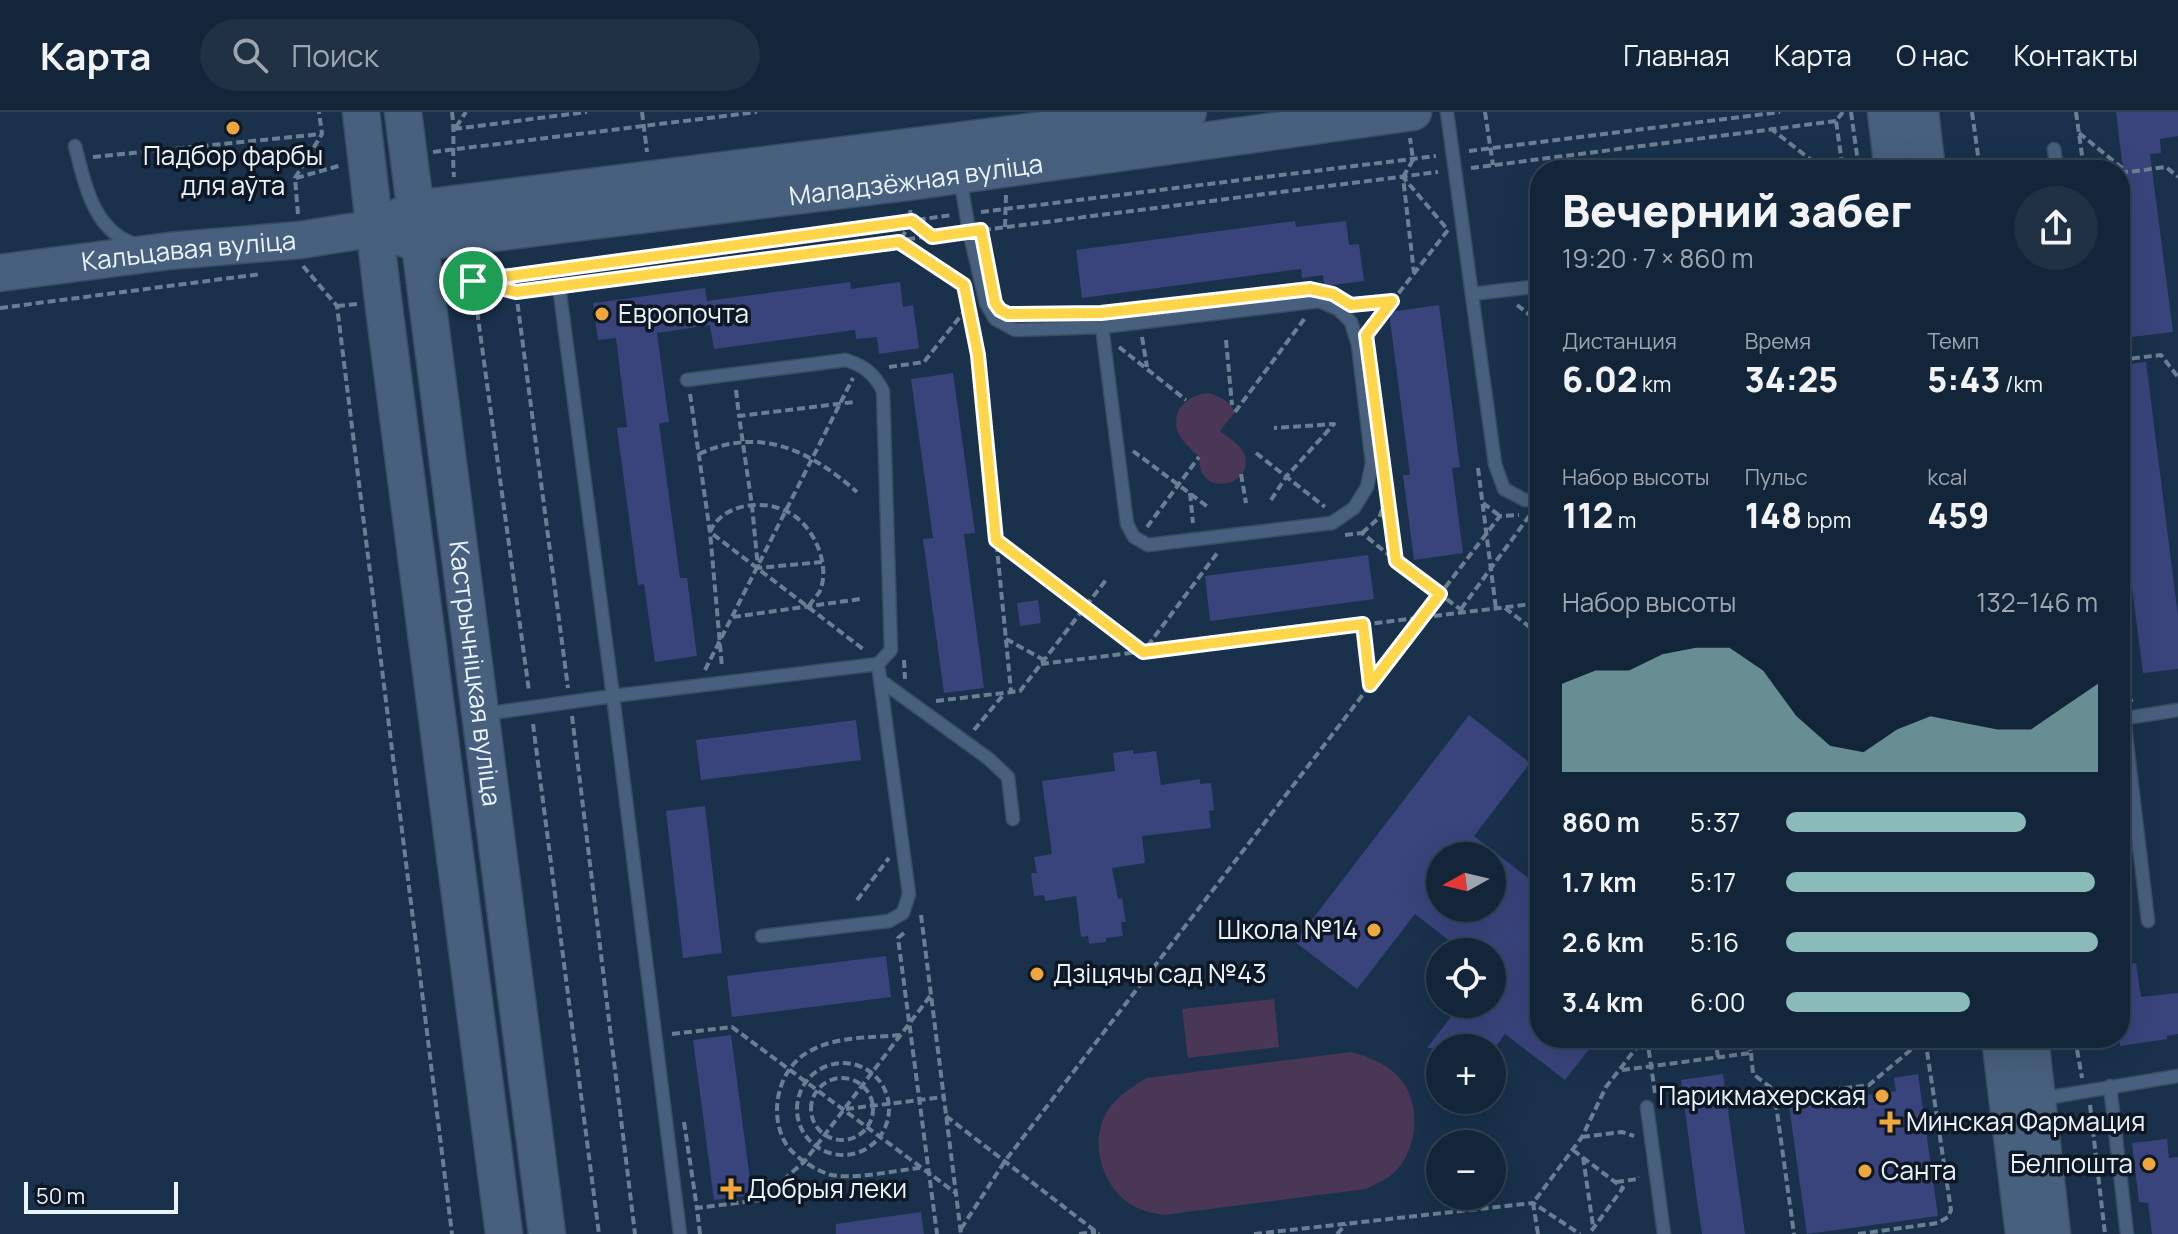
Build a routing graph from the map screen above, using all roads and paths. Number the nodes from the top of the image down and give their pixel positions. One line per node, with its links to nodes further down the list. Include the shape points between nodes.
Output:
1 (319, 112): 27 (path)
2 (361, 112): 32 (main road, Кастрычніцкая вуліца)
3 (403, 112): 55 (main road, Кастрычніцкая вуліца)
4 (452, 112): 25 (path)
5 (466, 112): 25 (path)
6 (587, 112): 25 (path)
7 (642, 112): 23 (path)
8 (757, 112): 23 (path)
9 (1188, 112): 21 (main road, Маладзёжная вуліца)
10 (1413, 112): 20 (main road, Маладзёжная вуліца)
11 (1447, 112): 31 (lane)
12 (1485, 112): 28 (path)
13 (1780, 112): 28 (path)
14 (1843, 112): 22 (path)
15 (1851, 112): 39 (path)
16 (1886, 112): 40 (main road)
17 (1920, 112): 41 (main road)
18 (1972, 112): 42 (path)
19 (2076, 112): 26 (path)
20 (1406, 113): 34 (path); 49 (main road, Маладзёжная вуліца)
21 (1137, 115): 55 (main road, Маладзёжная вуліца)
22 (1836, 121): 24 (path); 38 (path)
23 (644, 126): 25 (path, via 452,151); 33 (path)
24 (1770, 128): 36 (path); 37 (path)
25 (454, 129)
26 (2079, 133): 44 (path); 45 (path)
27 (322, 134): 30 (path); 52 (path)
28 (1490, 149): 31 (path); 46 (path)
29 (2054, 149): 43 (lane)
30 (76, 152): 62 (lane, via 105,226 133,244)
31 (1453, 153): 34 (path); 47 (lane)
32 (367, 158): 52 (path); 56 (main road, Кастрычніцкая вуліца)
33 (648, 158)
34 (1413, 160): 50 (path); 53 (path)
35 (1530, 160): 46 (path)
36 (1530, 160)
37 (1811, 160)
38 (1842, 160)
39 (1858, 160)
40 (1892, 160)
41 (1926, 160)
42 (1979, 160)
43 (2056, 160)
44 (2083, 160)
45 (2112, 160)
46 (1493, 165): 47 (path)
47 (1455, 170): 50 (path); 73 (lane)
48 (2130, 172): 51 (path, via 2166,167)
49 (959, 174): 53 (lane); 58 (main road, Маладзёжная вуліца)
50 (1403, 177): 57 (path); 66 (path); 66 (path, via 1448,230)
51 (2178, 177)
52 (295, 178): 60 (path)
53 (967, 213): 54 (path); 57 (lane)
54 (912, 221): 59 (path); 67 (path)
55 (417, 226): 56 (main road, Кальцавая вуліца); 58 (main road, Маладзёжная вуліца); 74 (main road, Кастрычніцкая вуліца)
56 (376, 228): 60 (main road, Кальцавая вуліца); 228 (main road, Кастрычніцкая вуліца)
57 (969, 231): 59 (path); 81 (lane, via 986,303 995,319 1015,330)
58 (460, 237): 67 (path)
59 (932, 237): 61 (path)
60 (300, 240): 62 (main road, Кальцавая вуліца); 227 (path, via 303,268 337,306)
61 (899, 242): 68 (path); 69 (path)
62 (169, 251): 65 (main road, Кальцавая вуліца, via 37,261)
63 (273, 272): 78 (path)
64 (961, 272): 68 (path)
65 (0, 273)
66 (1414, 273): 75 (path)
67 (473, 281): 72 (path); 74 (path); 162 (path)
68 (964, 285): 77 (path)
69 (559, 286): 72 (path); 157 (lane)
70 (1530, 287): 71 (lane)
71 (1499, 291): 73 (lane); 80 (path)
72 (516, 292): 159 (path)
73 (1472, 294): 114 (lane, via 1495,464 1504,489)
74 (426, 296): 164 (main road, Кастрычніцкая вуліца)
75 (1392, 301): 76 (path); 83 (path)
76 (1351, 305)
77 (968, 307): 87 (path, via 924,362); 129 (path, via 978,355)
78 (0, 308)
79 (1299, 313): 97 (path, via 1310,312)
80 (1530, 315)
81 (1102, 327): 81 (lane, via 1127,524 1134,537 1148,545 1332,523 1354,508 1367,487 1372,463 1358,345 1351,322 1338,309 1319,301)
82 (1132, 333): 88 (path, via 1141,332)
83 (1366, 335)
84 (1226, 340): 96 (path)
85 (1115, 351): 88 (path, via 1114,343)
86 (2130, 359): 91 (path, via 2161,355)
87 (889, 367)
88 (1147, 370): 93 (path)
89 (734, 374): 92 (lane); 98 (path); 151 (lane, via 846,360 863,366 883,391 891,650)
90 (855, 375): 95 (path)
91 (2178, 377)
92 (687, 380): 102 (path)
93 (1186, 400)
94 (854, 402): 95 (path)
95 (841, 403): 98 (path); 104 (path)
96 (1232, 405)
97 (1235, 412)
98 (739, 416): 100 (path)
99 (1274, 428): 107 (path, via 1334,424)
100 (743, 441): 102 (path); 104 (path); 117 (path)
101 (1256, 453): 107 (path)
102 (699, 454): 126 (path)
103 (1199, 457): 109 (path)
104 (813, 459): 110 (path); 119 (path)
105 (1130, 462): 109 (path, via 1128,447)
106 (1241, 474): 115 (path)
107 (1286, 477): 113 (path); 120 (path, via 1330,511)
108 (1385, 480): 112 (path)
109 (1178, 484): 111 (path); 124 (path, via 1145,530)
110 (857, 492)
111 (1190, 493): 118 (path); 125 (path)
112 (1387, 494): 127 (path, via 1379,518); 131 (path)
113 (1271, 500)
114 (1530, 500)
115 (1246, 503)
116 (1482, 503): 123 (path)
117 (752, 506): 119 (path); 126 (path, via 726,512); 133 (path)
118 (1208, 507)
119 (787, 511): 132 (path, via 807,529); 133 (path)
120 (1320, 512)
121 (1530, 514): 123 (path)
122 (1530, 515): 141 (path)
123 (1500, 516): 135 (path)
124 (1139, 525)
125 (1194, 527)
126 (710, 532): 133 (path); 147 (path)
127 (1362, 533): 128 (path); 131 (path)
128 (1333, 537)
129 (996, 540): 139 (path); 146 (path)
130 (1218, 552): 148 (path)
131 (1396, 561): 135 (path)
132 (822, 562): 133 (path); 138 (path, via 819,592)
133 (758, 568): 138 (path); 142 (path)
134 (1106, 580): 139 (path)
135 (1440, 594): 141 (path); 143 (path)
136 (860, 599): 138 (path)
137 (1530, 604): 140 (path)
138 (809, 606): 142 (path); 149 (path)
139 (1085, 606): 148 (path); 150 (path)
140 (1505, 608): 141 (path); 145 (path)
141 (1462, 611): 143 (path)
142 (733, 617): 147 (path)
143 (1423, 617): 144 (path); 155 (path)
144 (1363, 624): 148 (path); 155 (path)
145 (1530, 627)
146 (1006, 639): 150 (path); 156 (path)
147 (720, 641): 152 (path); 153 (path, via 702,676)
148 (1143, 652): 150 (path)
149 (868, 653)
150 (1042, 662): 156 (path, via 1020,691)
151 (878, 664): 154 (lane); 157 (lane)
152 (723, 673)
153 (713, 675)
154 (880, 680): 168 (lane, via 1008,777); 174 (lane, via 909,894 903,913 889,921)
155 (1370, 685): 215 (path)
156 (1008, 692): 160 (path); 166 (path)
157 (613, 696): 159 (lane); 232 (lane)
158 (2130, 699): 161 (path)
159 (570, 702): 162 (lane); 231 (path)
160 (925, 702)
161 (2145, 705)
162 (531, 707): 164 (lane); 230 (path)
163 (2178, 710): 165 (lane)
164 (480, 715): 229 (main road, Кастрычніцкая вуліца)
165 (2130, 717)
166 (970, 735)
167 (2130, 780): 173 (lane)
168 (1013, 819)
169 (892, 871): 170 (path, via 890,857)
170 (857, 900)
171 (919, 902): 172 (path)
172 (921, 918): 175 (path); 176 (path, via 898,938)
173 (2148, 921)
174 (762, 936)
175 (931, 995): 176 (path); 199 (path)
176 (909, 1022): 178 (path); 201 (path)
177 (672, 1034): 189 (path, via 732,1027)
178 (900, 1035): 189 (path, via 832,1042 808,1051); 191 (path)
179 (1636, 1048): 190 (path)
180 (1717, 1048): 188 (path)
181 (1750, 1048): 187 (path)
182 (1913, 1048): 197 (path, via 1869,1085 1782,1096)
183 (1927, 1048): 243 (path, via 1951,1210 1938,1223)
184 (2001, 1048): 244 (main road)
185 (2031, 1048): 200 (main road)
186 (2076, 1048): 198 (path)
187 (1751, 1053): 188 (path); 197 (path, via 1753,1074)
188 (1718, 1057): 190 (path)
189 (789, 1069): 193 (path); 216 (path, via 778,1094 777,1121 787,1146)
190 (1619, 1070): 210 (path)
191 (872, 1072): 193 (path, via 837,1063); 194 (path); 202 (path)
192 (2178, 1076): 195 (lane)
193 (806, 1081): 196 (path); 212 (path, via 797,1115)
194 (862, 1085): 196 (path, via 839,1078); 203 (path); 205 (path)
195 (2110, 1086): 198 (lane); 247 (lane)
196 (818, 1089): 205 (path); 208 (path, via 811,1113)
197 (1774, 1089): 242 (path)
198 (2088, 1090): 200 (lane); 246 (path)
199 (944, 1097): 201 (path); 206 (path)
200 (2037, 1099): 245 (main road)
201 (919, 1100): 202 (path); 219 (path)
202 (890, 1103): 203 (path); 209 (path)
203 (873, 1105): 205 (path); 207 (path)
204 (1647, 1107): 241 (lane)
205 (843, 1109): 207 (path); 208 (path)
206 (946, 1116): 215 (path); 221 (path)
207 (867, 1127): 208 (path, via 847,1140); 209 (path)
208 (824, 1135): 212 (path)
209 (881, 1137): 212 (path, via 850,1155); 217 (path)
210 (1582, 1137): 211 (path, via 1622,1132); 213 (path)
211 (1640, 1142)
212 (815, 1146): 216 (path)
213 (1573, 1150): 214 (path); 222 (path)
214 (1583, 1157): 220 (path); 224 (path)
215 (1005, 1161): 225 (path); 226 (path)
216 (804, 1162): 217 (path, via 831,1175); 233 (path, via 760,1200 697,1208)
217 (920, 1168): 219 (path)
218 (1644, 1169): 220 (path, via 1638,1179)
219 (929, 1174): 221 (path); 234 (path)
220 (1616, 1182): 224 (path, via 1623,1188)
221 (957, 1194): 225 (path)
222 (1533, 1203): 223 (path); 239 (path); 240 (path)
223 (1346, 1224): 237 (path); 238 (path)
224 (1591, 1231)
225 (961, 1232)
226 (1097, 1233): 235 (path)
227 (452, 1234)
228 (504, 1234)
229 (547, 1234)
230 (599, 1234)
231 (635, 1234)
232 (680, 1234)
233 (700, 1234)
234 (937, 1234)
235 (1079, 1234)
236 (1254, 1234): 237 (path)
237 (1262, 1234)
238 (1337, 1234)
239 (1538, 1234)
240 (1580, 1234)
241 (1664, 1234)
242 (1794, 1234)
243 (1858, 1234)
244 (2024, 1234)
245 (2052, 1234)
246 (2105, 1234)
247 (2127, 1234)

